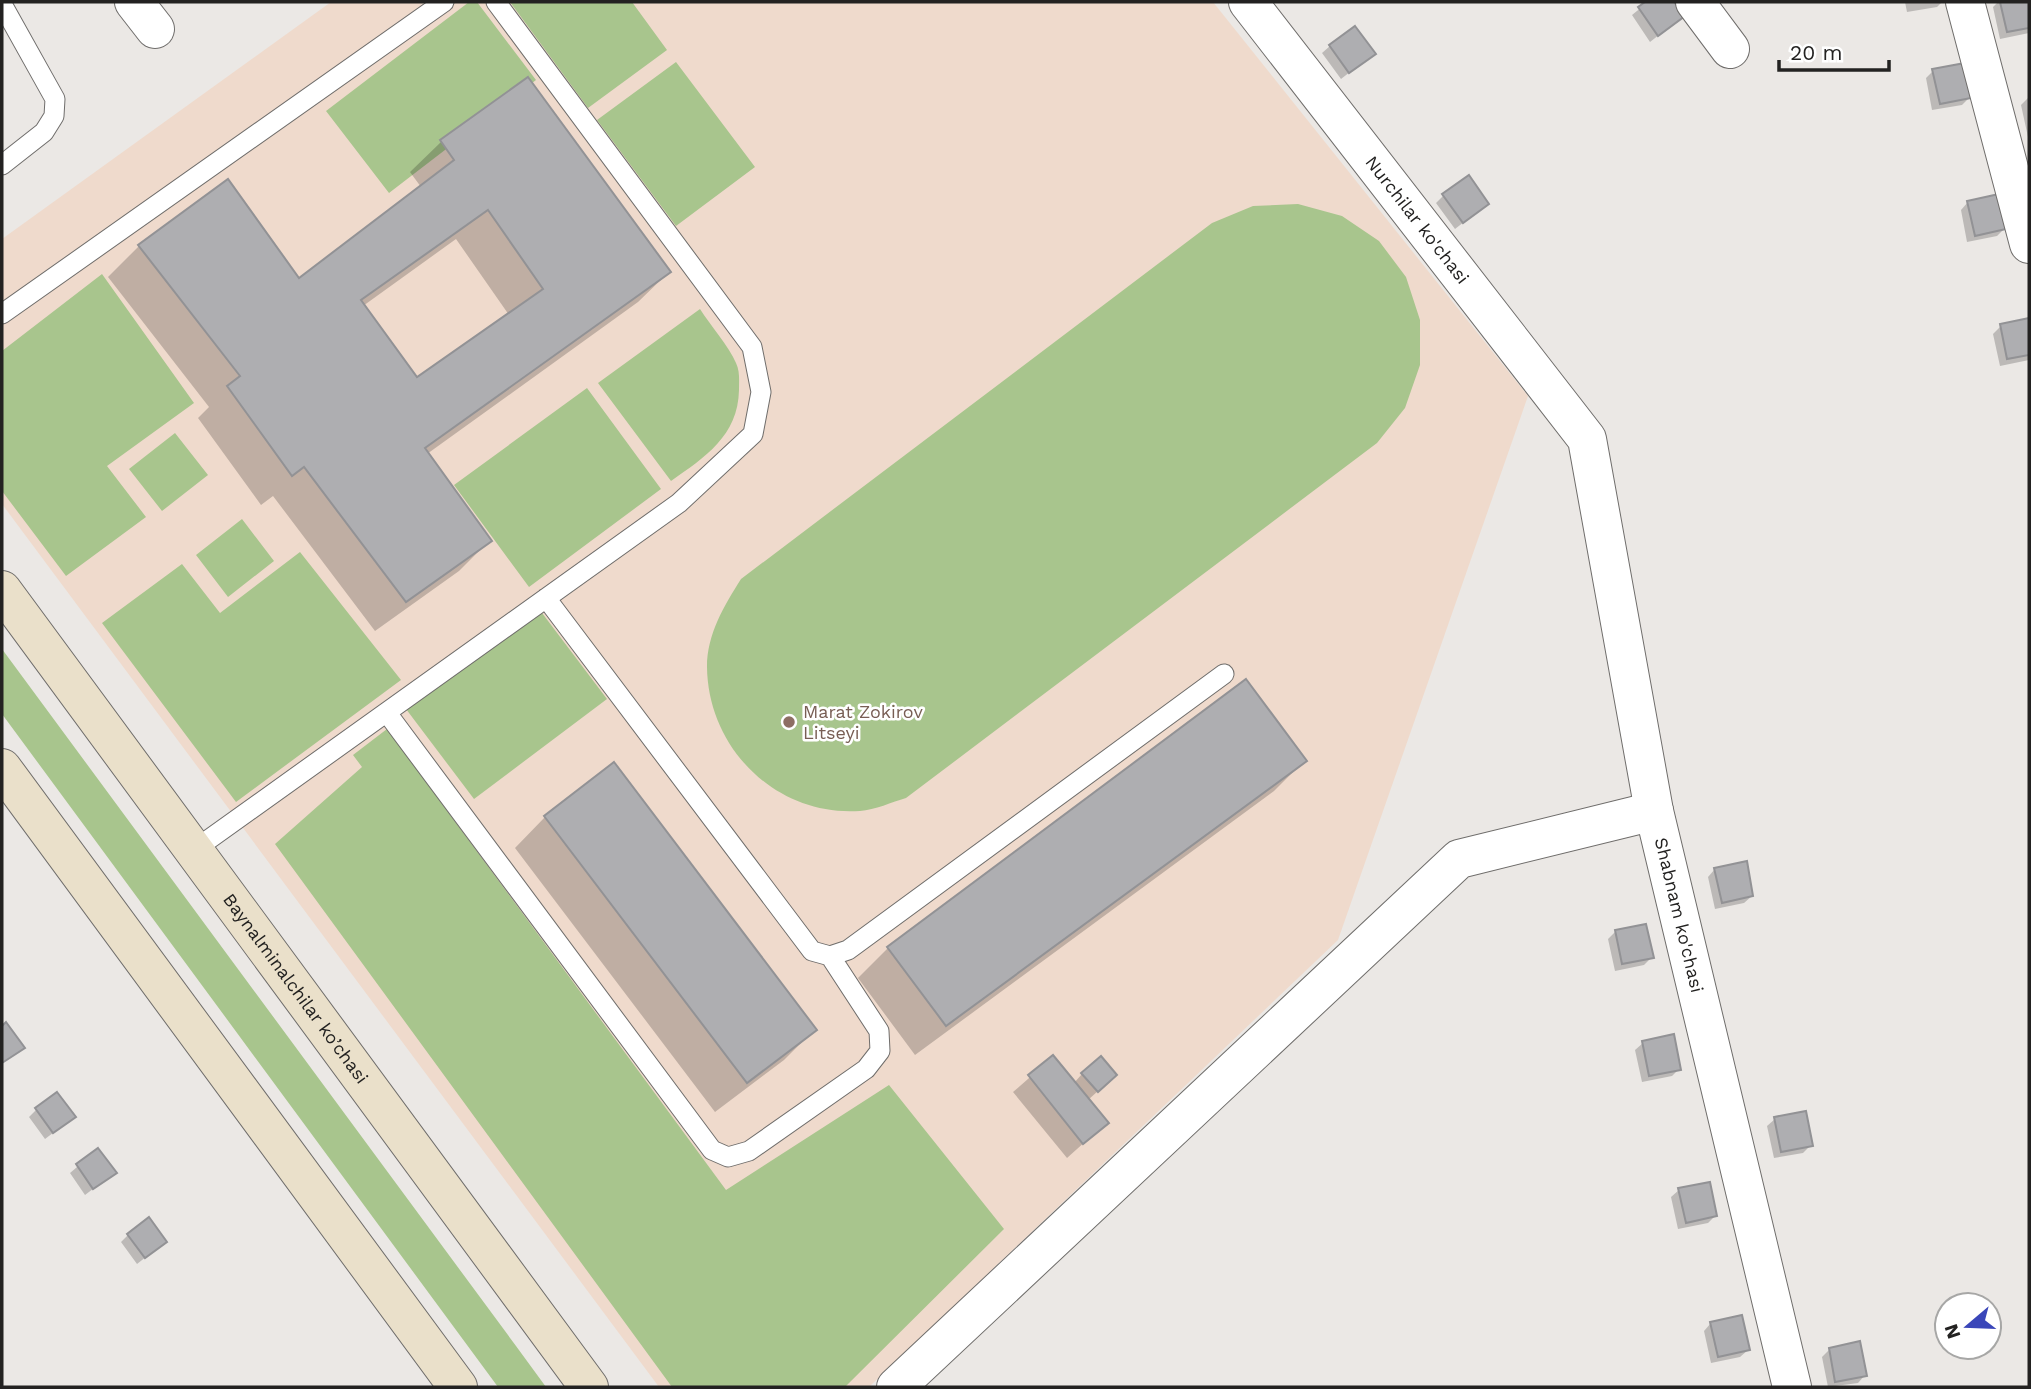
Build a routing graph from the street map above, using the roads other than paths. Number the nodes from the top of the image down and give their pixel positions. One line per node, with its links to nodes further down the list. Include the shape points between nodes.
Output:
1 (444, 2): 10 (lane)
2 (496, 2): 13 (lane, via 752,347 761,392 753,433 679,503)
3 (1248, 2): 11 (street, Nurchilar ko'chasi)
4 (1695, 2): 7 (street)
5 (1965, 2): 9 (street)
6 (2, 4): 8 (lane, via 55,99 54,116 44,132)
7 (1730, 50)
8 (2, 165)
9 (2029, 244)
10 (2, 314)
11 (1587, 439): 17 (street, Shabnam ko'chasi)
12 (2, 590): 18 (main road, Baynalminalchilar ko’chasi)
13 (546, 598): 15 (lane); 19 (lane, via 812,951)
14 (1224, 674): 19 (lane, via 848,950)
15 (387, 713): 18 (lane); 19 (lane, via 712,1150 728,1157 749,1151 866,1069 880,1051 878,1031)
16 (2, 768): 20 (main road)
17 (1654, 811): 22 (street, via 1459,859); 23 (street, Shabnam ko'chasi)
18 (194, 850): 21 (main road, Baynalminalchilar ko’chasi)
19 (831, 956)
20 (458, 1387)
21 (589, 1387)
22 (896, 1387)
23 (1792, 1387)

